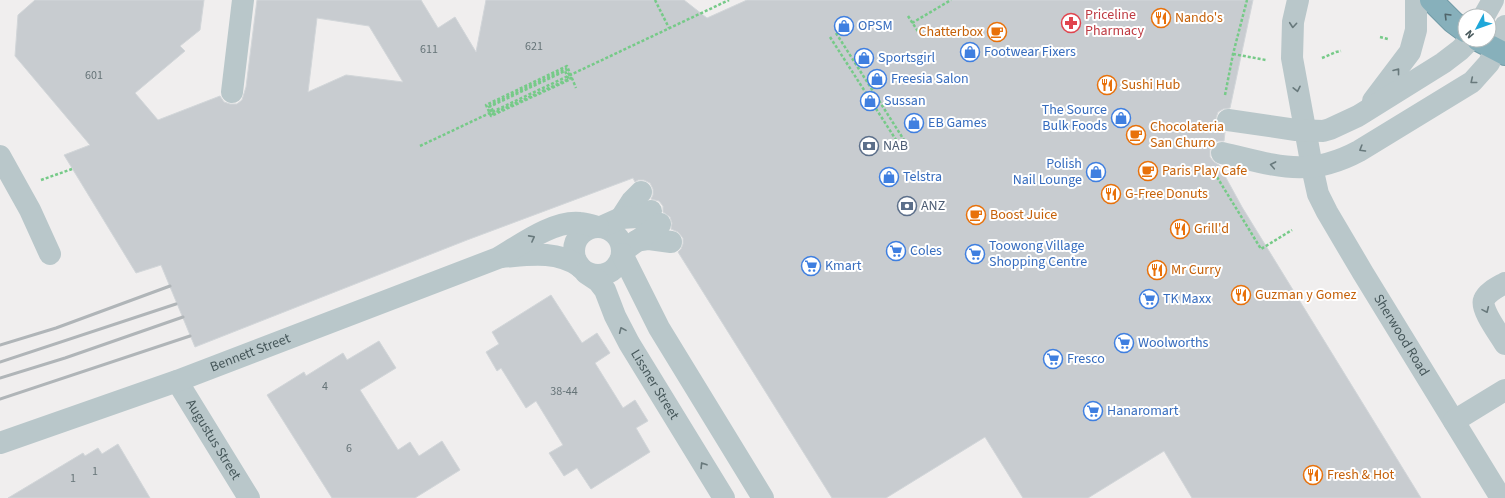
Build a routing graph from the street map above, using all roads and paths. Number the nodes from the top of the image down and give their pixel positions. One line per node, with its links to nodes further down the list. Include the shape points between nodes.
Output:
1 (242, 0): 27 (street)
2 (654, 0): 14 (path)
3 (729, 0): 14 (path)
4 (951, 0): 11 (path)
5 (1248, 0): 10 (path)
6 (1298, 0): 31 (street, Sherwood Road, one-way to 31, via 1293,22 1292,58)
7 (1416, 0): 29 (street, one-way to 7, via 1410,52 1416,30)
8 (1431, 0): 12 (highway, one-way to 8)
9 (908, 16): 11 (path)
10 (1243, 18)
11 (912, 22): 16 (path)
12 (1457, 25)
13 (1505, 26): 18 (street)
14 (669, 28): 25 (path)
15 (836, 33): 32 (path)
16 (919, 33)
17 (830, 37): 33 (path)
18 (1497, 41)
19 (1462, 48): 29 (street)
20 (1493, 48): 37 (street, one-way to 37, via 1483,70 1467,85 1349,156)
21 (1341, 52): 23 (path)
22 (1233, 54): 24 (path)
23 (1322, 58)
24 (1266, 60)
25 (569, 75): 26 (path, via 571,78 564,82 500,111 492,114 489,107 565,71 567,76 570,80 491,116 486,105 567,66); 28 (path); 28 (path, via 566,69 490,105)
26 (576, 88)
27 (232, 92)
28 (493, 111): 34 (path)
29 (1364, 113): 31 (street, via 1330,129)
30 (1228, 120): 31 (street)
31 (1305, 131): 37 (street, Sherwood Road)
32 (904, 140)
33 (898, 143)
34 (420, 146)
35 (1222, 153): 37 (street, one-way to 35, via 1277,166)
36 (0, 156): 39 (street)
37 (1312, 167): 54 (street, Sherwood Road, via 1318,194 1327,212)
38 (72, 169): 39 (path)
39 (18, 188): 46 (street)
40 (641, 192): 41 (street)
41 (621, 218): 42 (street); 44 (street, via 637,217 661,226)
42 (599, 227): 44 (street, via 610,230); 47 (street, Bennett Street, one-way to 42, via 532,238 569,223); 48 (street, via 585,231 576,240 574,252)
43 (1292, 230): 45 (path)
44 (627, 249): 48 (street, via 615,269 604,275); 50 (street)
45 (1261, 249)
46 (50, 254)
47 (498, 258): 48 (street, Bennett Street, via 550,256 567,259); 52 (street, Bennett Street)
48 (587, 271): 50 (street, via 632,301); 57 (street, Lissner Street, one-way to 48, via 628,343 605,290)
49 (1505, 283): 51 (street, one-way to 51, via 1486,296 1483,307)
50 (659, 328): 58 (street)
51 (1505, 344)
52 (177, 380): 55 (street, Bennett Street); 56 (street, Augustus Street)
53 (1505, 390): 54 (street)
54 (1454, 421): 59 (street, Sherwood Road)
55 (0, 443)
56 (250, 498)
57 (724, 498)
58 (763, 498)
59 (1501, 498)

